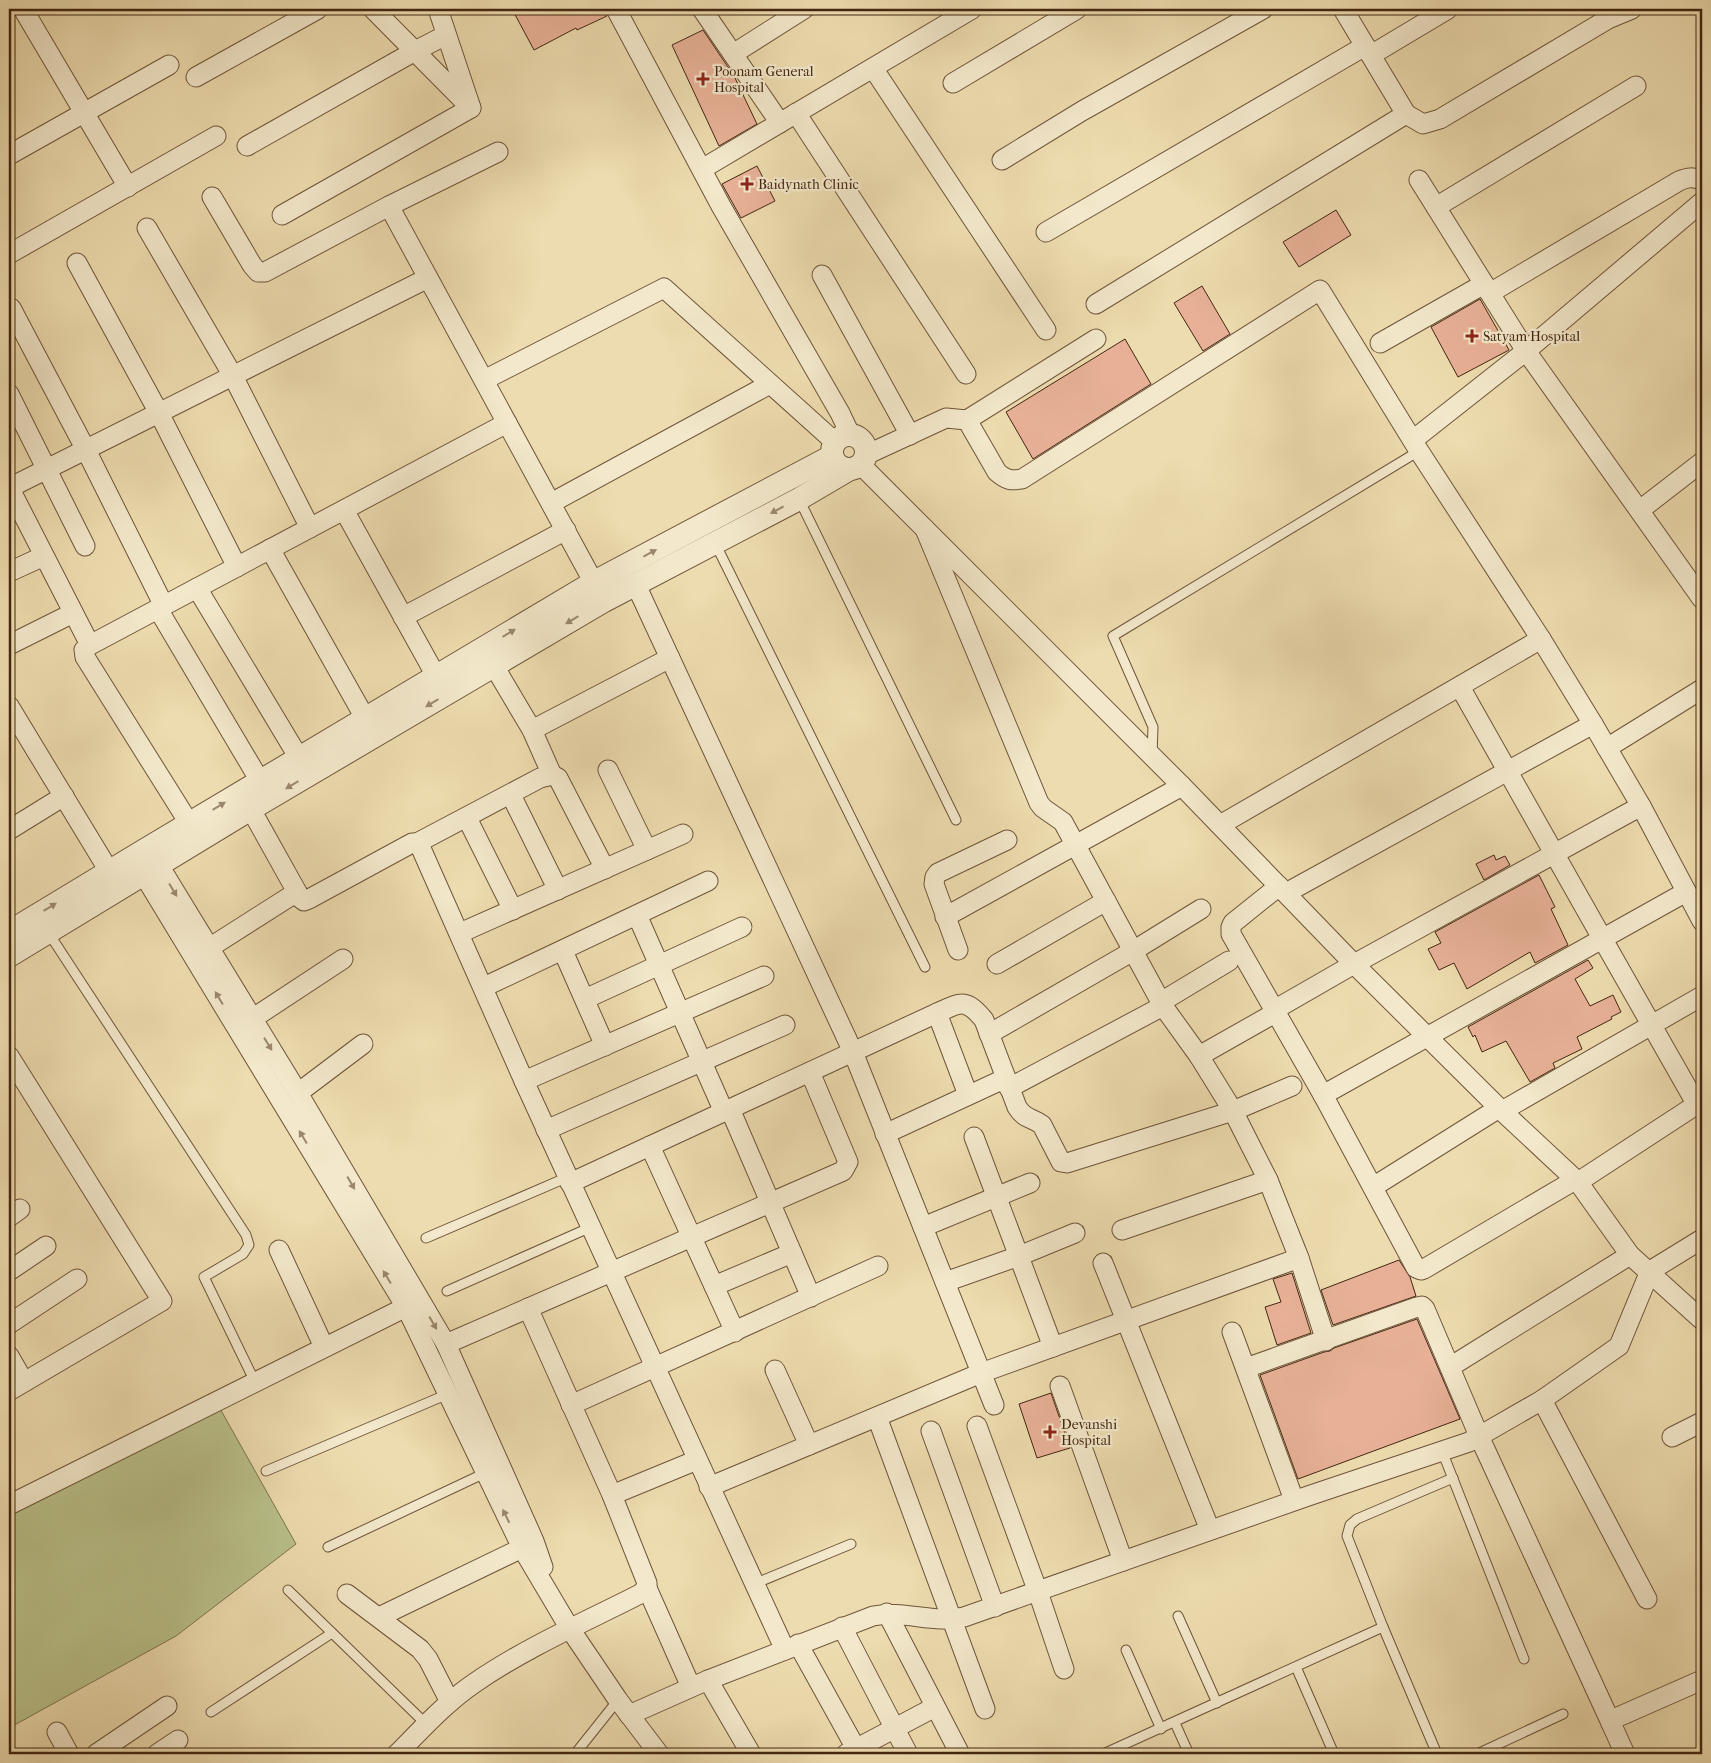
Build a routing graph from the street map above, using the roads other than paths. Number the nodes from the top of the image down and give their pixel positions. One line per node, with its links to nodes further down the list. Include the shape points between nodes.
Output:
1 (23, 9): 24 (street)
2 (318, 9): 20 (street)
3 (373, 9): 16 (street)
4 (438, 9): 14 (street)
5 (616, 9): 33 (street)
6 (702, 9): 17 (street)
7 (804, 9): 17 (street)
8 (972, 9): 19 (street)
9 (1078, 9): 21 (street)
10 (1263, 9): 32 (street)
11 (1343, 9): 15 (street)
12 (1448, 9): 15 (street)
13 (1632, 9): 26 (street, via 1608,18 1440,119 1423,124)
14 (446, 34): 16 (street); 23 (street)
15 (1368, 50): 26 (street); 43 (street)
16 (415, 51): 23 (street); 29 (street)
17 (733, 54): 27 (street)
18 (169, 65): 24 (street)
19 (873, 68): 25 (street); 51 (street)
20 (196, 77)
21 (953, 83)
22 (1636, 86): 40 (street)
23 (471, 108): 41 (street)
24 (84, 112): 31 (street); 36 (street)
25 (796, 113): 27 (street); 55 (street)
26 (1406, 114): 49 (street)
27 (780, 123): 33 (street)
28 (216, 136): 36 (street)
29 (247, 146)
30 (498, 152): 39 (street)
31 (9, 154)
32 (1002, 160)
33 (702, 169): 66 (street, via 840,413)
34 (1419, 180): 40 (street)
35 (1702, 180): 48 (street, via 1687,177 1679,181)
36 (128, 187): 44 (street)
37 (212, 197): 39 (street, via 258,272 265,272)
38 (1702, 202): 54 (street)
39 (389, 206): 47 (street)
40 (1436, 207): 48 (street)
41 (282, 215)
42 (147, 228): 56 (street)
43 (1046, 232)
44 (9, 254)
45 (77, 263): 60 (street)
46 (822, 275): 63 (street)
47 (428, 278): 56 (street); 57 (street)
48 (1487, 288): 53 (street); 54 (street)
49 (1096, 304)
50 (11, 308): 65 (street)
51 (1046, 330)
52 (1096, 338): 61 (street)
53 (1380, 343)
54 (1526, 351): 64 (street); 73 (street)
55 (966, 374)
56 (233, 376): 60 (street); 74 (street)
57 (484, 380): 58 (street, via 664,288); 62 (street)
58 (770, 384): 66 (street); 71 (street)
59 (9, 394): 68 (street)
60 (159, 413): 65 (street); 81 (street)
61 (966, 420): 63 (street, via 946,418); 64 (street, via 1003,478 1012,481 1022,479 1320,290)
62 (507, 423): 71 (street); 72 (street)
63 (910, 434): 66 (street)
64 (1416, 446): 90 (street); 103 (lane, via 1113,636 1153,727)
65 (86, 450): 68 (street); 87 (street)
66 (849, 454): 70 (street); 75 (street); 85 (street, one-way to 66)
67 (1702, 462): 73 (street)
68 (46, 470): 69 (street); 78 (street)
69 (9, 488): 80 (street)
70 (799, 498): 77 (street, one-way to 77); 114 (lane)
71 (551, 503): 76 (street)
72 (344, 510): 74 (street); 89 (street)
73 (1640, 510): 86 (street)
74 (310, 528): 79 (street)
75 (925, 529): 103 (street); 121 (street, via 1039,803 1063,822)
76 (566, 530): 85 (street); 89 (street)
77 (715, 542): 83 (street); 153 (lane)
78 (85, 546)
79 (270, 550): 81 (street); 99 (street)
80 (44, 556): 82 (street); 88 (street)
81 (237, 567): 84 (street)
82 (9, 572)
83 (636, 585): 85 (street); 94 (street)
84 (197, 588): 87 (street); 104 (street)
85 (599, 592): 93 (street)
86 (1702, 598)
87 (161, 607): 92 (street); 109 (street)
88 (73, 613): 91 (street); 92 (street)
89 (404, 617): 95 (street)
90 (1541, 639): 96 (street); 100 (street)
91 (9, 645)
92 (90, 645): 115 (street, via 84,650 85,657)
93 (489, 657): 95 (street); 101 (street); 109 (street, one-way to 109)
94 (670, 658): 101 (street); 169 (street)
95 (436, 676): 99 (street)
96 (1460, 686): 106 (street); 116 (street)
97 (1702, 689): 102 (street)
98 (12, 717): 111 (street)
99 (365, 718): 104 (street)
100 (1593, 724): 102 (street); 106 (street)
101 (532, 730): 107 (street)
102 (1608, 748): 112 (street)
103 (1152, 755): 108 (street)
104 (299, 758): 109 (street)
105 (608, 770): 122 (street)
106 (1508, 770): 123 (street); 129 (street)
107 (552, 775): 110 (street, via 540,778); 125 (street, via 558,778)
108 (1182, 786): 116 (street); 121 (street)
109 (251, 794): 115 (street, one-way to 109); 124 (street); 130 (street)
110 (511, 795): 113 (street); 128 (street)
111 (64, 796): 117 (street); 126 (street)
112 (1641, 806): 123 (street); 131 (street)
113 (467, 818): 120 (street); 134 (street)
114 (956, 820)
115 (189, 823): 124 (street)
116 (1220, 825): 129 (street)
117 (9, 830)
118 (684, 834): 122 (street)
119 (1007, 840): 136 (street, via 938,873 934,884)
120 (417, 843): 130 (street, via 309,899 304,901); 141 (street)
121 (1076, 845): 132 (street); 136 (street)
122 (647, 850): 125 (street)
123 (1554, 854): 142 (street); 151 (street)
124 (146, 862): 126 (street); 140 (street); 143 (street, one-way to 143); 218 (street, one-way to 124)
125 (605, 869): 128 (street)
126 (109, 871): 139 (street, one-way to 126)
127 (708, 881): 135 (street)
128 (558, 890): 134 (street)
129 (1283, 890): 151 (street); 159 (street, via 1231,927 1233,940)
130 (297, 892): 143 (street)
131 (1686, 892): 137 (street); 142 (street)
132 (1106, 901): 146 (street); 150 (street)
133 (1201, 909): 146 (street)
134 (513, 910): 141 (street)
135 (637, 915): 144 (street); 152 (street)
136 (945, 917): 145 (street)
137 (1702, 921)
138 (742, 928): 152 (street)
139 (9, 932)
140 (48, 932): 147 (street); 235 (lane, via 246,1235 249,1245 243,1254 204,1277)
141 (460, 933): 155 (street)
142 (1602, 938): 164 (street); 166 (street)
143 (208, 948): 162 (street)
144 (563, 950): 155 (street); 157 (street)
145 (958, 950)
146 (1133, 951): 158 (street); 165 (street)
147 (9, 956)
148 (343, 959): 162 (street)
149 (1230, 962): 158 (street)
150 (997, 964)
151 (1354, 964): 159 (street); 166 (street)
152 (659, 966): 157 (street); 160 (street)
153 (925, 967)
154 (764, 976): 160 (street)
155 (484, 987): 174 (street)
156 (1702, 996): 164 (street)
157 (585, 1000): 168 (street)
158 (1162, 1004): 171 (street); 175 (street)
159 (1274, 1011): 171 (street); 179 (street)
160 (680, 1012): 168 (street); 172 (street)
161 (937, 1013): 165 (street, via 963,1003 969,1004 984,1020); 169 (street); 178 (street)
162 (252, 1019): 177 (street, one-way to 177)
163 (785, 1025): 172 (street)
164 (1652, 1025): 180 (street); 181 (street)
165 (990, 1034): 175 (street)
166 (1427, 1035): 179 (street); 181 (street)
167 (363, 1044): 177 (street)
168 (605, 1046): 174 (street)
169 (852, 1052): 173 (street); 185 (street)
170 (9, 1056): 236 (street, via 162,1301)
171 (1199, 1056): 183 (street)
172 (701, 1061): 182 (street); 184 (street)
173 (810, 1072): 182 (street); 194 (street, via 847,1166 843,1171)
174 (524, 1081): 184 (street)
175 (1008, 1083): 178 (street); 183 (street, via 1022,1114 1042,1125 1057,1157 1067,1163)
176 (1292, 1086): 183 (street)
177 (298, 1093): 226 (street, one-way to 226)
178 (968, 1095): 185 (street)
179 (1323, 1095): 192 (street)
180 (1700, 1103): 190 (street)
181 (1501, 1109): 190 (street); 192 (street)
182 (727, 1110): 187 (street); 194 (street)
183 (1233, 1111): 189 (street)
184 (546, 1130): 188 (street)
185 (885, 1134): 196 (street)
186 (974, 1137): 193 (street)
187 (650, 1146): 188 (street); 199 (street)
188 (569, 1180): 195 (street); 200 (lane)
189 (1268, 1180): 197 (street); 207 (street)
190 (1577, 1181): 192 (street, via 1421,1270 1416,1268); 205 (street)
191 (1030, 1183): 193 (street)
192 (1372, 1187)
193 (997, 1197): 196 (street); 206 (street)
194 (771, 1204): 199 (street); 204 (street)
195 (590, 1227): 212 (street); 216 (lane)
196 (923, 1227): 214 (street)
197 (1122, 1230)
198 (1075, 1233): 206 (street)
199 (692, 1237): 212 (street); 215 (street)
200 (426, 1238)
201 (1702, 1239): 211 (street)
202 (46, 1246): 210 (street)
203 (279, 1250): 227 (street)
204 (792, 1253): 215 (street); 217 (street)
205 (1630, 1255): 211 (street); 230 (street)
206 (1019, 1256): 214 (street); 228 (street)
207 (1299, 1258): 221 (street); 225 (street)
208 (1103, 1262): 221 (street)
209 (878, 1266): 217 (street)
210 (9, 1271)
211 (1650, 1271): 220 (street); 239 (street, via 1619,1346)
212 (611, 1272): 219 (street); 231 (street)
213 (77, 1279): 222 (street)
214 (945, 1282): 234 (street)
215 (714, 1286): 223 (street)
216 (447, 1291)
217 (811, 1297): 223 (street)
218 (406, 1307): 227 (street); 238 (street)
219 (528, 1308): 226 (street); 240 (street)
220 (1702, 1320)
221 (1127, 1321): 228 (street); 258 (street)
222 (9, 1324)
223 (735, 1332): 231 (street)
224 (1232, 1332): 232 (street)
225 (1326, 1341): 230 (street, via 1422,1306); 232 (street)
226 (446, 1344): 269 (street, via 534,1540)
227 (324, 1347): 235 (street)
228 (1053, 1347): 234 (street)
229 (9, 1356): 236 (street)
230 (1450, 1367): 246 (street)
231 (655, 1368): 240 (street); 250 (street)
232 (1246, 1368): 256 (street)
233 (775, 1370): 248 (street)
234 (981, 1373): 241 (street); 242 (street)
235 (255, 1382): 257 (street)
236 (16, 1386)
237 (1060, 1386): 262 (street)
238 (448, 1394): 251 (lane); 252 (street)
239 (1542, 1400): 246 (street); 268 (street)
240 (571, 1405): 255 (street)
241 (994, 1406)
242 (877, 1417): 248 (street); 274 (street)
243 (1702, 1422): 247 (street)
244 (976, 1426): 266 (street)
245 (931, 1431): 270 (street)
246 (1479, 1436): 249 (street); 295 (street)
247 (1672, 1437)
248 (809, 1445): 254 (street)
249 (1442, 1451): 253 (lane); 256 (street)
250 (697, 1460): 254 (street); 255 (street)
251 (266, 1471)
252 (485, 1473): 260 (lane); 261 (street, one-way to 252)
253 (1452, 1478): 276 (lane, via 1356,1519 1350,1526 1348,1536); 281 (lane)
254 (709, 1487): 263 (street)
255 (612, 1495): 264 (street)
256 (1294, 1500): 258 (street)
257 (9, 1505)
258 (1210, 1530): 262 (street)
259 (851, 1544): 263 (lane)
260 (328, 1547)
261 (522, 1548): 269 (street); 273 (street)
262 (1123, 1562): 266 (street)
263 (754, 1584): 279 (street)
264 (647, 1588): 277 (street); 285 (street)
265 (288, 1590): 278 (lane)
266 (1038, 1592): 270 (street); 283 (street)
267 (347, 1594): 273 (street)
268 (1647, 1599)
269 (556, 1604): 277 (street)
270 (995, 1607): 274 (street)
271 (887, 1613): 274 (street); 275 (street); 289 (street)
272 (1178, 1616): 287 (lane)
273 (379, 1617): 286 (street, via 420,1649)
274 (952, 1620): 291 (street)
275 (842, 1627): 279 (street); 297 (street)
276 (1383, 1627): 282 (lane); 314 (lane)
277 (570, 1629): 286 (street, via 475,1682); 290 (street)
278 (332, 1633): 292 (lane); 296 (lane)
279 (791, 1647): 285 (street); 301 (street)
280 (1126, 1650): 298 (lane)
281 (1524, 1659)
282 (1296, 1667): 287 (lane); 313 (lane)
283 (1064, 1669)
284 (1702, 1680): 295 (street)
285 (700, 1684): 290 (street); 308 (street)
286 (450, 1702): 296 (street)
287 (1217, 1703): 294 (lane)
288 (167, 1706): 303 (street)
289 (935, 1706): 297 (street); 310 (street)
290 (623, 1707): 306 (lane); 307 (street)
291 (985, 1709)
292 (211, 1712)
293 (1563, 1714): 315 (lane)
294 (1174, 1723): 298 (lane); 312 (lane)
295 (1611, 1723): 316 (street)
296 (426, 1724): 305 (street)
297 (894, 1729): 301 (street); 309 (street)
298 (1160, 1729): 311 (lane)
299 (57, 1732): 302 (street)
300 (178, 1740): 304 (street)
301 (854, 1752)
302 (68, 1754)
303 (96, 1754)
304 (157, 1754)
305 (397, 1754)
306 (575, 1754)
307 (659, 1754)
308 (751, 1754)
309 (908, 1754)
310 (960, 1754)
311 (1103, 1754)
312 (1189, 1754)
313 (1334, 1754)
314 (1437, 1754)
315 (1478, 1754)
316 (1625, 1754)

